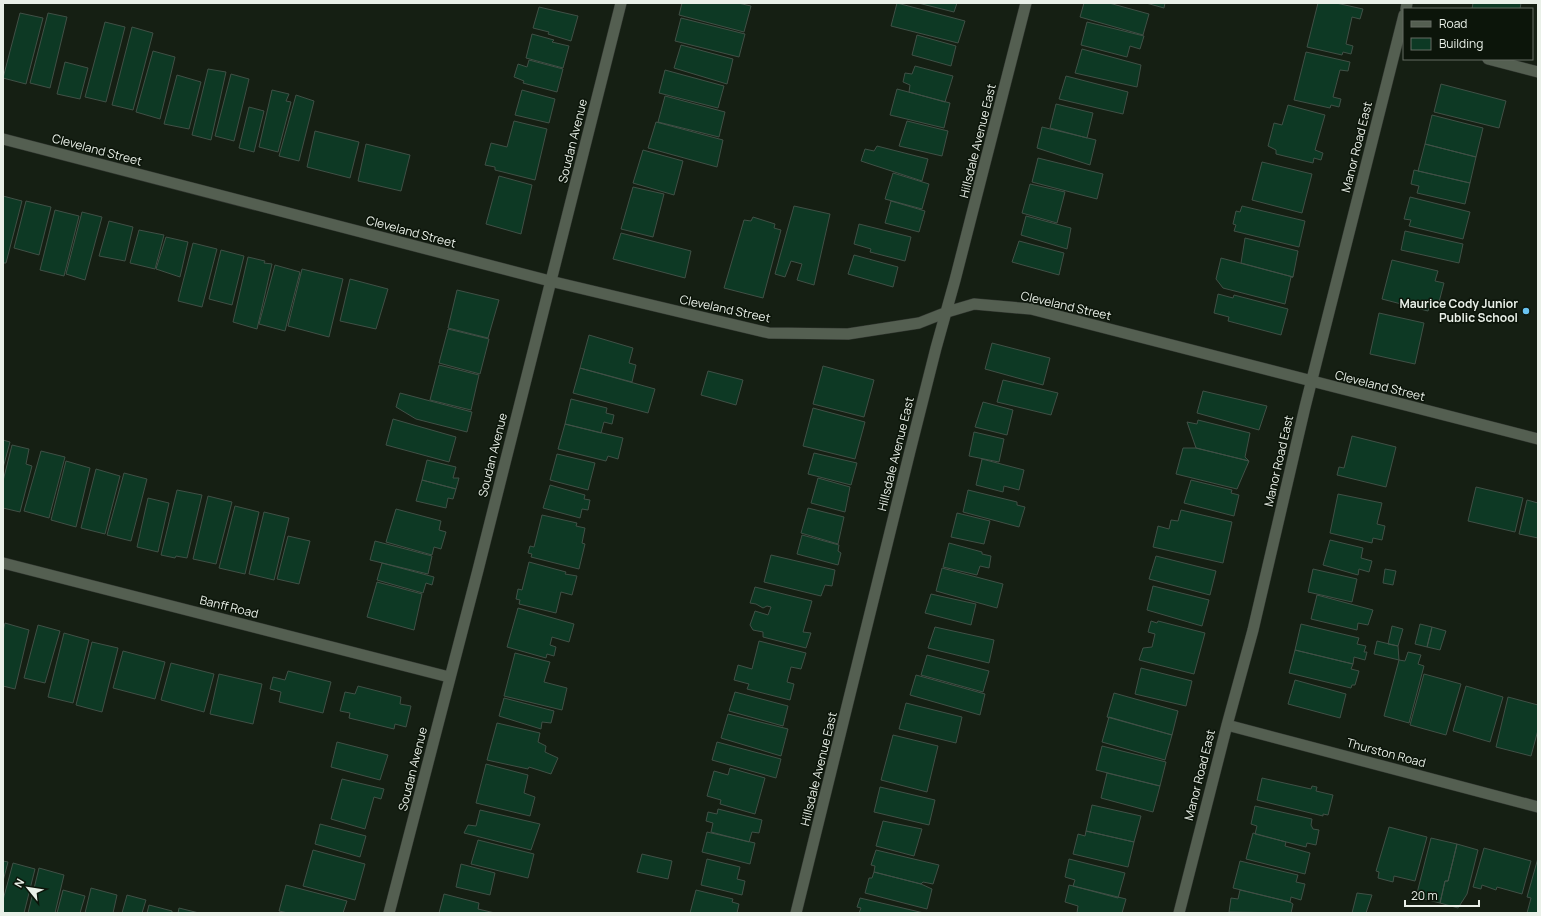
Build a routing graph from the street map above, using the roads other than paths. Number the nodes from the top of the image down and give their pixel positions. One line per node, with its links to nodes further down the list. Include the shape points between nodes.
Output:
1 (621, 3): 8 (street, Soudan Avenue)
2 (1026, 3): 9 (street, Hillsdale Avenue East)
3 (1403, 23): 4 (street, Manor Road East)
4 (1401, 37): 10 (street, Manor Road East)
5 (1492, 60): 6 (street)
6 (1538, 72)
7 (3, 138): 8 (street, Cleveland Street)
8 (550, 281): 9 (street, Cleveland Street, via 769,333 848,334 919,323); 13 (street, Soudan Avenue)
9 (946, 312): 10 (street, Cleveland Street, via 974,304 1031,309); 17 (street, Hillsdale Avenue East)
10 (1311, 382): 11 (street, Cleveland Street); 14 (street, Manor Road East, via 1252,630)
11 (1538, 439)
12 (3, 562): 13 (street, Banff Road)
13 (449, 677): 16 (street, Soudan Avenue)
14 (1226, 725): 15 (street, Thurston Road); 18 (street, Manor Road East)
15 (1538, 807)
16 (389, 913)
17 (796, 913)
18 (1179, 913)

